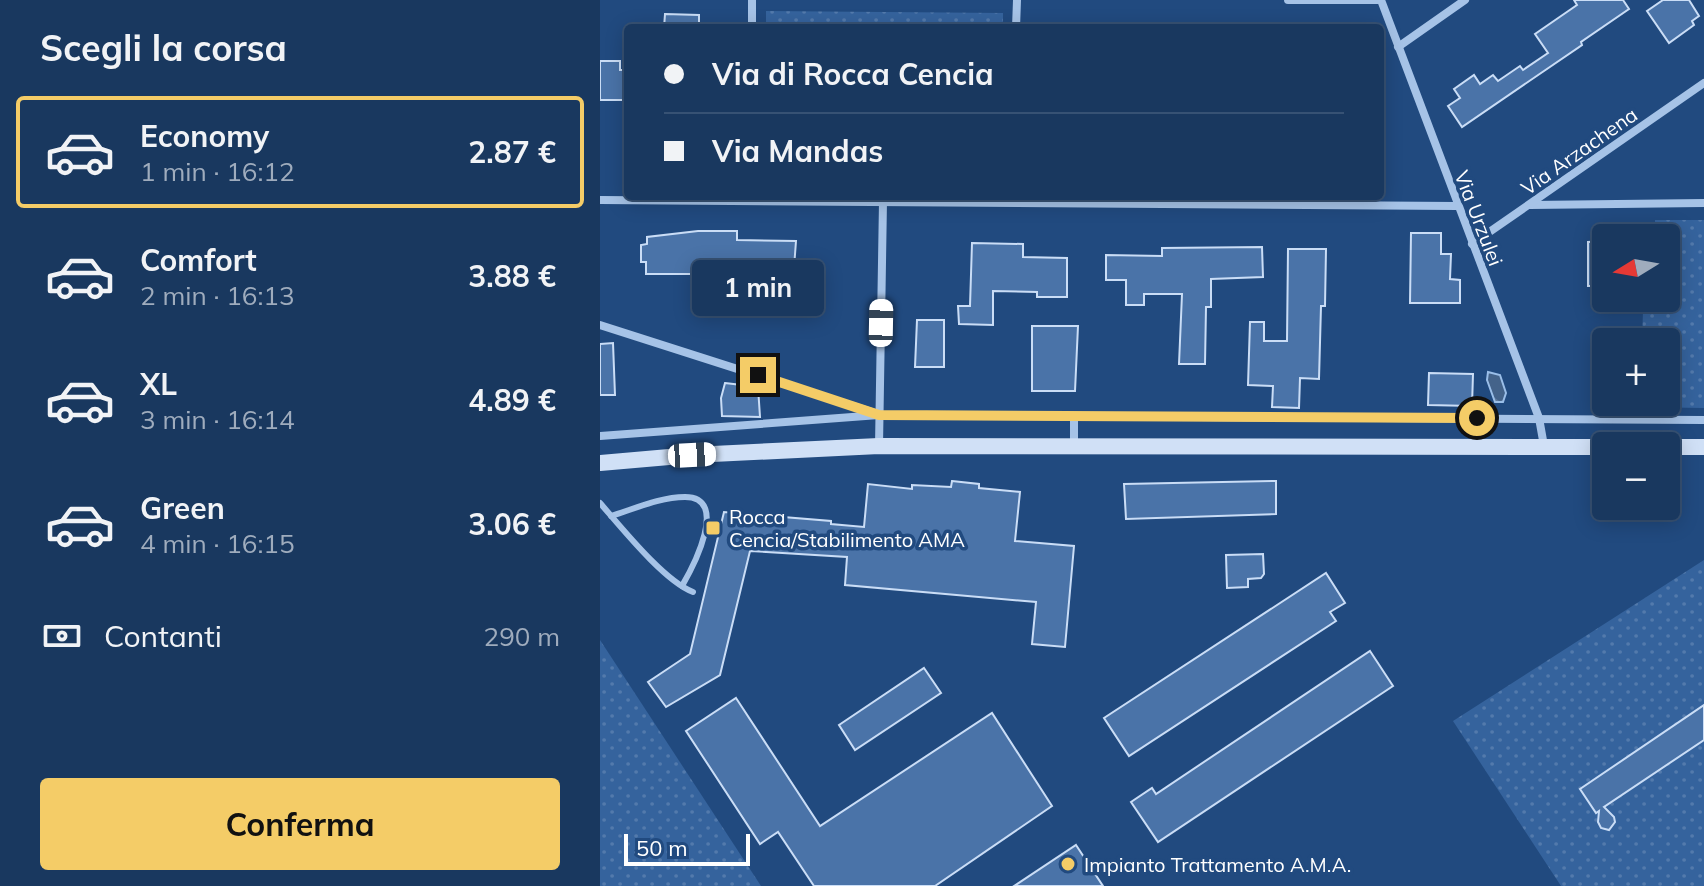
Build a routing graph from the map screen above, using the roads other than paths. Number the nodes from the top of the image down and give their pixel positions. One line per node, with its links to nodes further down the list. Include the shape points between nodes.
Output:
1 (752, 0): 6 (street)
2 (1017, 0): 7 (street)
3 (1288, 0): 4 (street)
4 (1381, 0): 8 (street, Via Urzulei)
5 (1465, 0): 8 (street)
6 (752, 24)
7 (1016, 24)
8 (1398, 47): 18 (street, Via Urzulei)
9 (1704, 83): 17 (street, Via Arzachena)
10 (600, 200): 11 (street)
11 (624, 200)
12 (818, 200): 15 (street)
13 (949, 200): 15 (street)
14 (1078, 200): 18 (street)
15 (883, 201): 21 (street)
16 (1704, 203): 17 (street)
17 (1530, 205): 19 (street, Via Arzachena)
18 (1457, 206): 19 (street, Via Urzulei)
19 (1472, 244): 23 (street, Via Urzulei)
20 (600, 325): 21 (street)
21 (879, 415): 22 (street); 25 (street); 27 (street)
22 (1074, 416): 23 (street); 26 (street)
23 (1539, 418): 24 (street); 28 (street, Via Urzulei)
24 (1704, 420)
25 (600, 436)
26 (1074, 445): 27 (main road); 28 (main road)
27 (879, 446): 32 (main road)
28 (1544, 447): 29 (main road)
29 (1592, 447)
30 (1680, 447): 31 (main road)
31 (1704, 447)
32 (600, 463)
33 (600, 503): 34 (lane)
34 (611, 516): 35 (lane); 35 (lane, via 674,498 701,502 706,525 697,559)
35 (682, 586): 36 (lane)
36 (693, 592)

